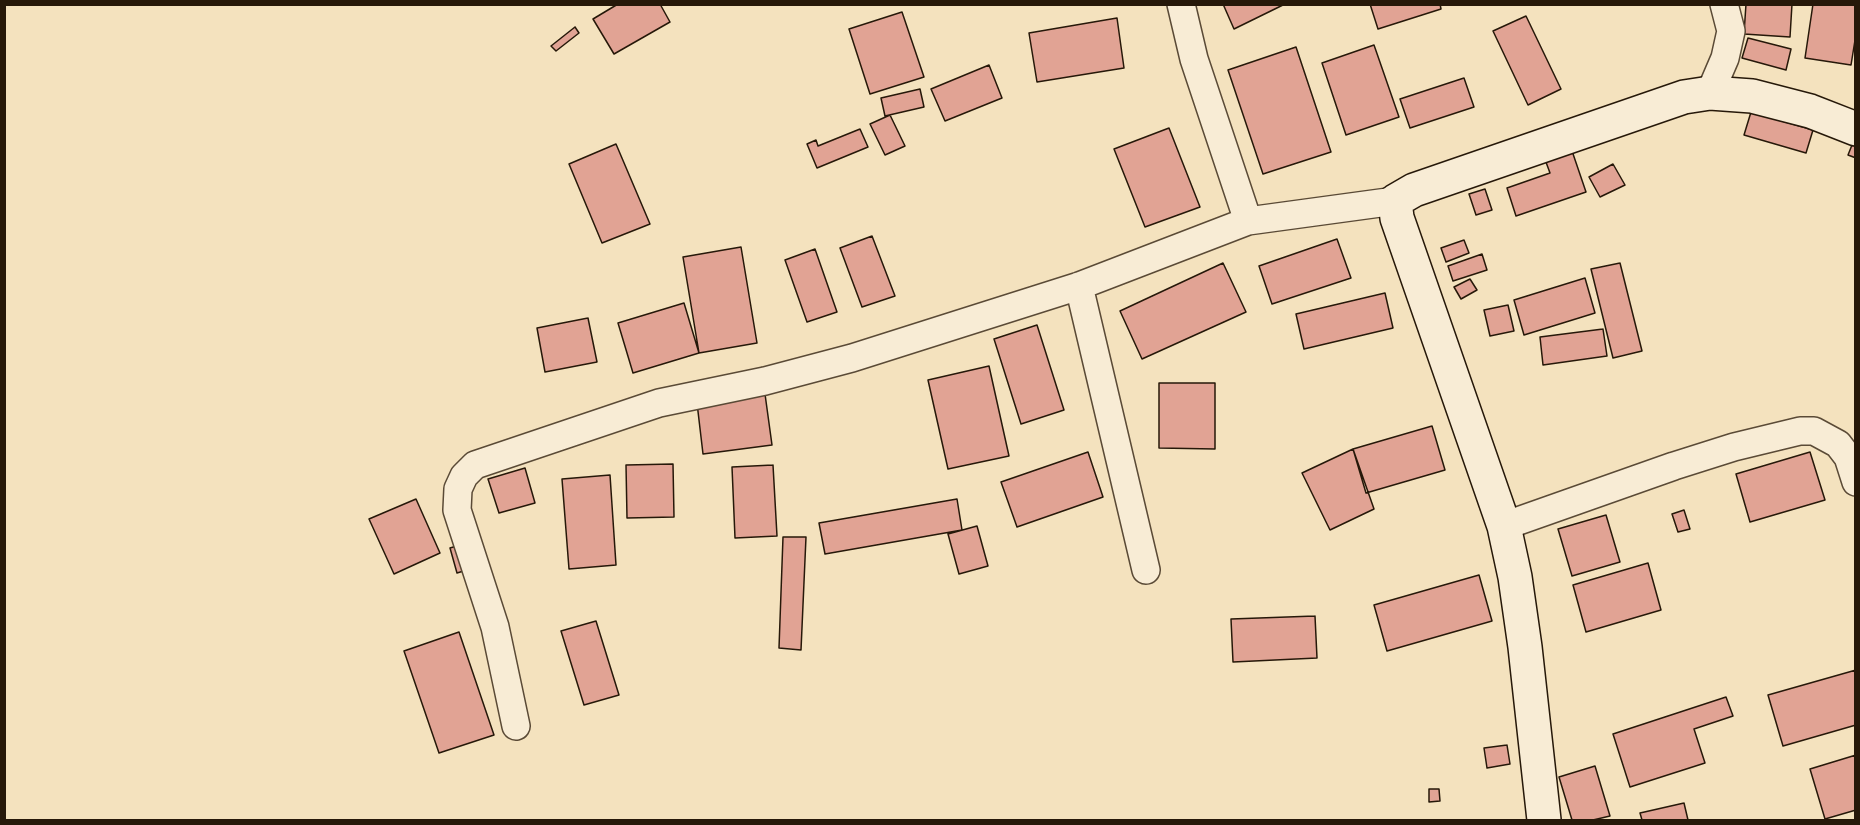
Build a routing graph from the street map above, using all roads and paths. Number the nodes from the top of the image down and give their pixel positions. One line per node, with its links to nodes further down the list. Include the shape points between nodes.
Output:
1 (1181, 4): 6 (street, via 1194,59)
2 (1724, 4): 3 (street, via 1731,31 1725,58)
3 (1697, 95): 4 (street, via 1764,99); 5 (street, via 1414,190)
4 (1856, 129)
5 (1395, 201): 6 (street); 9 (street, via 1397,218)
6 (1248, 221): 7 (street)
7 (1079, 286): 10 (street); 11 (street, via 852,358 659,403 475,465 458,489 457,510 495,627)
8 (1856, 482): 9 (street, via 1848,457 1838,444 1815,431 1800,431 1674,466)
9 (1504, 526): 12 (street, via 1522,624)
10 (1146, 570)
11 (516, 726)
12 (1544, 820)

